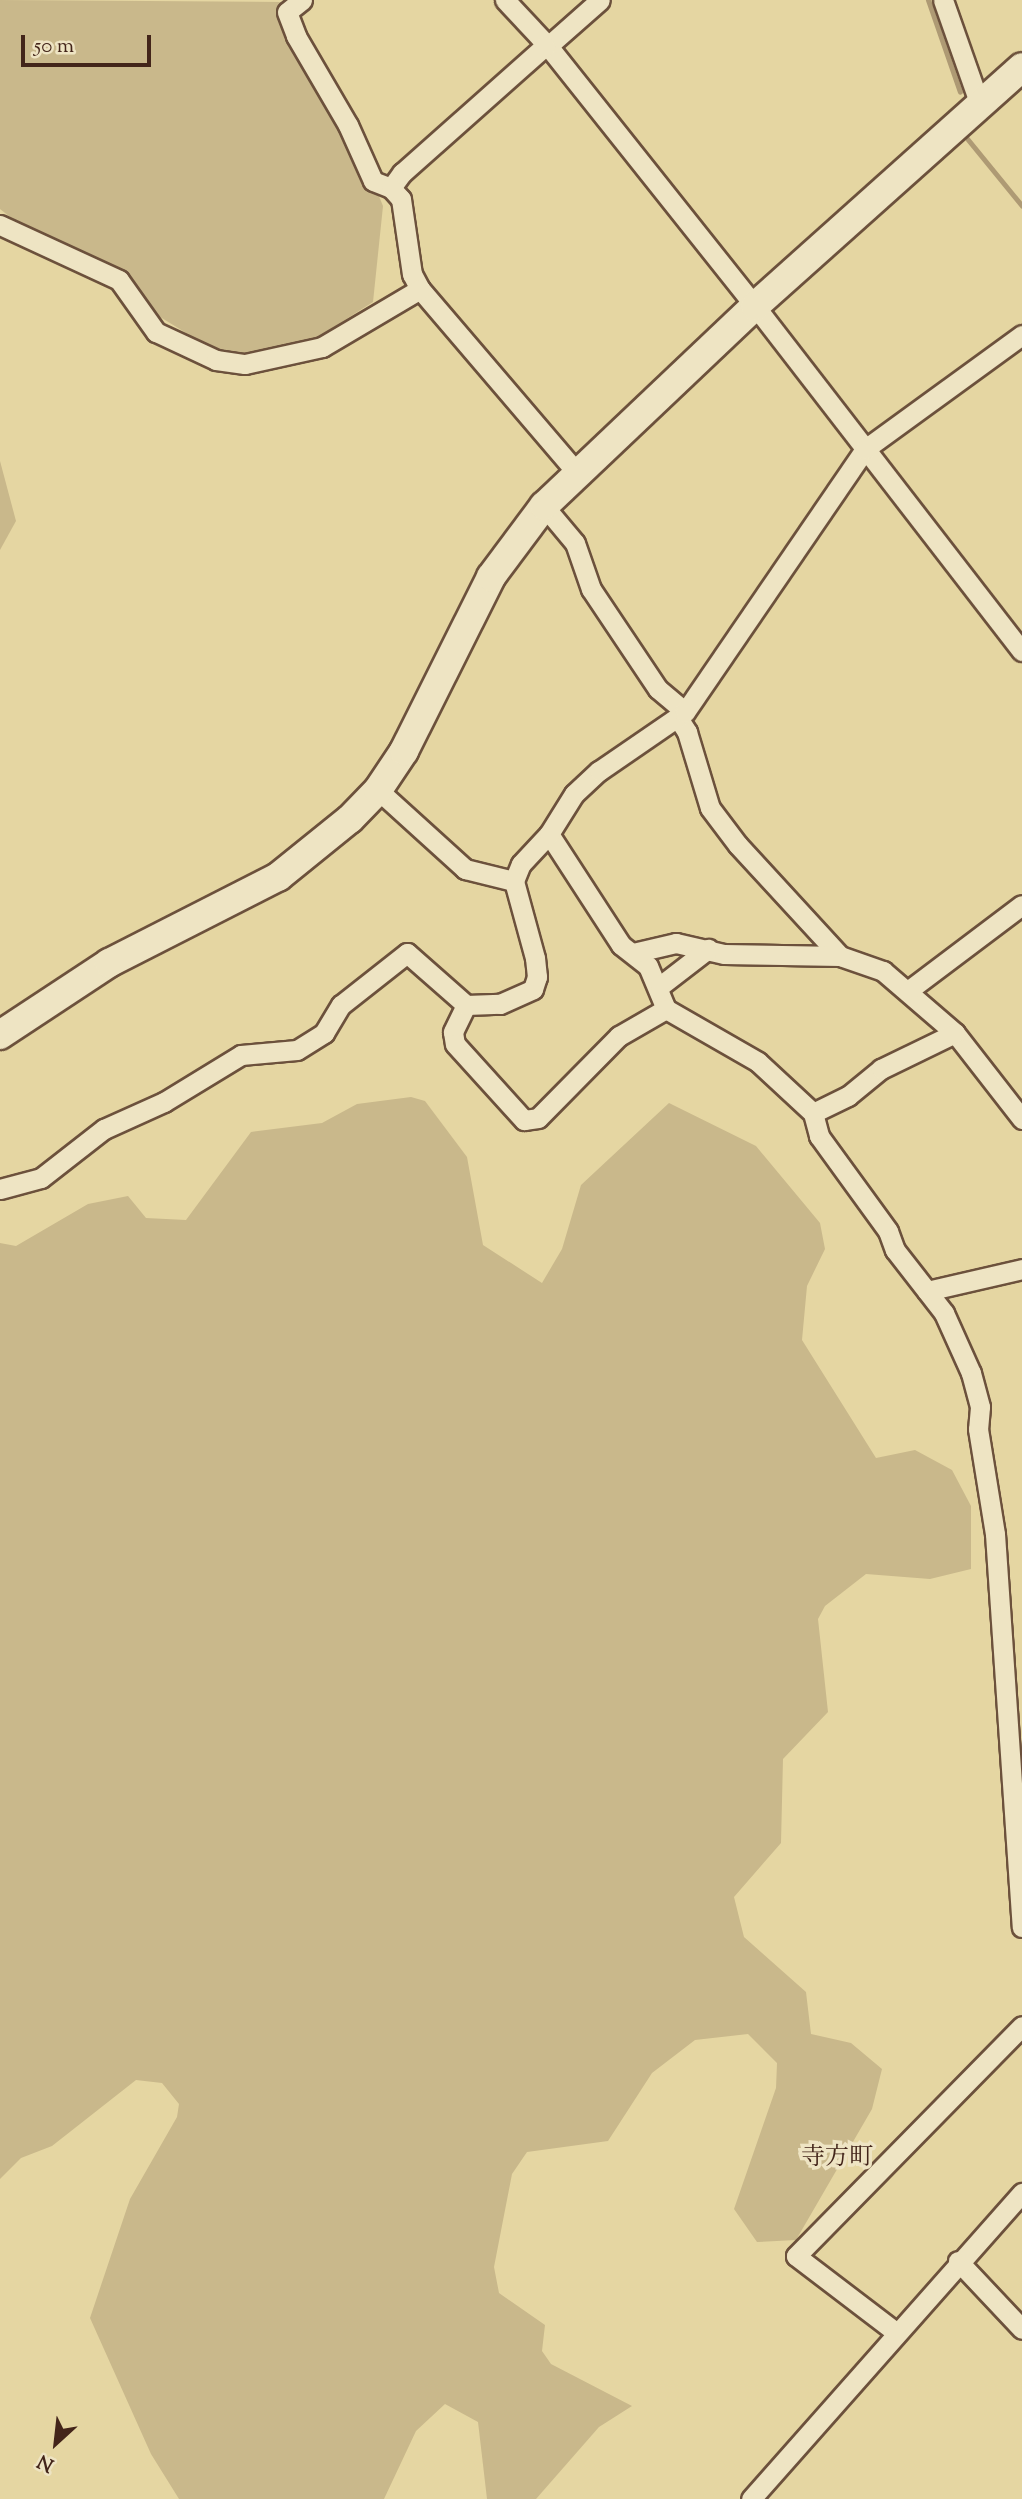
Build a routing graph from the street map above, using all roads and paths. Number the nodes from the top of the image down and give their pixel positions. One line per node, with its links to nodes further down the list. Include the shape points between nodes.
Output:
1 (302, 0): 8 (street, via 287,12 296,36 348,125 373,181)
2 (505, 0): 5 (street)
3 (600, 0): 5 (street)
4 (943, 0): 7 (street)
5 (546, 46): 8 (street, via 402,173); 11 (street)
6 (1022, 67): 7 (street)
7 (979, 102): 11 (street)
8 (391, 188): 10 (street, via 401,199 412,274)
9 (0, 225): 10 (street, via 119,280 156,332 216,360 245,364 322,347)
10 (420, 289): 14 (street)
11 (755, 306): 13 (street); 14 (street)
12 (1022, 335): 13 (street)
13 (864, 449): 16 (street); 17 (street)
14 (577, 474): 15 (street)
15 (544, 506): 17 (street, via 575,543 591,589 658,689); 18 (street, via 491,577 404,751)
16 (1022, 651)
17 (682, 715): 19 (street, via 599,771 574,794); 24 (street, via 710,808)
18 (378, 790): 20 (street, via 465,869); 30 (street, via 350,820 278,877 109,963)
19 (549, 834): 20 (street, via 521,864); 23 (street, via 621,945)
20 (513, 881): 27 (street, via 537,977 533,989 519,998)
21 (1022, 905): 26 (street)
22 (708, 949): 23 (street, via 676,943); 24 (street, via 724,954); 25 (street)
23 (633, 953): 25 (street)
24 (840, 956): 26 (street, via 883,971)
25 (660, 986): 28 (street)
26 (909, 990): 29 (street)
27 (466, 1005): 28 (street, via 453,1032 455,1044 524,1119 538,1118 619,1036); 33 (street, via 407,953 341,1005 324,1033 297,1050 241,1055 164,1102 104,1129 40,1178)
28 (666, 1009): 31 (street, via 758,1062)
29 (955, 1033): 31 (street, via 881,1069 848,1096); 32 (street)
30 (0, 1035)
31 (813, 1113): 35 (street, via 819,1136)
32 (1022, 1119)
33 (0, 1189)
34 (1022, 1269): 35 (street)
35 (927, 1291): 36 (street, via 944,1313 971,1373 980,1407 978,1429 995,1534)
36 (1022, 1927)
37 (1022, 2026): 41 (street, via 796,2256)
38 (1022, 2193): 39 (street)
39 (958, 2261): 40 (street); 41 (street)
40 (1022, 2329)
41 (897, 2333): 42 (street)
42 (751, 2499)

